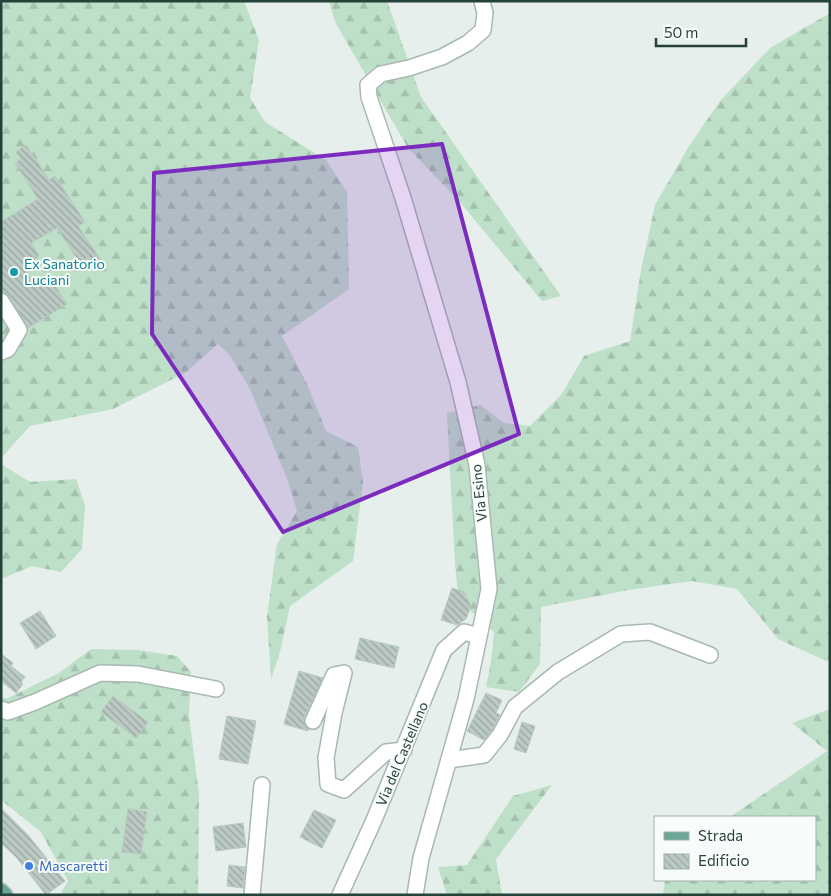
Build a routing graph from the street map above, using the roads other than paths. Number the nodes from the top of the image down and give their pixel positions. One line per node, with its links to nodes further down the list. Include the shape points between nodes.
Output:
1 (482, 1): 4 (street, Via Esino, via 485,13 483,30 468,43 442,57 382,74 368,85 369,97 458,382 477,465 489,589)
2 (1, 301): 3 (street, via 19,330 8,349)
3 (1, 352)
4 (479, 636): 9 (street, Via del Castellano, via 464,632 444,650); 10 (street, Via Esino)
5 (710, 655): 10 (street, via 650,632 620,634 558,672 515,707 500,735 484,755)
6 (216, 689): 7 (street, via 138,674 100,672 8,712)
7 (1, 708)
8 (314, 721): 9 (street, via 334,675 344,673 326,758 328,784 344,790 386,752)
9 (404, 750): 15 (street, Via del Castellano)
10 (449, 760): 16 (street, Via Esino, via 421,858)
11 (262, 785): 14 (street)
12 (1, 890): 13 (main road)
13 (5, 895)
14 (252, 895)
15 (340, 895)
16 (415, 895)

